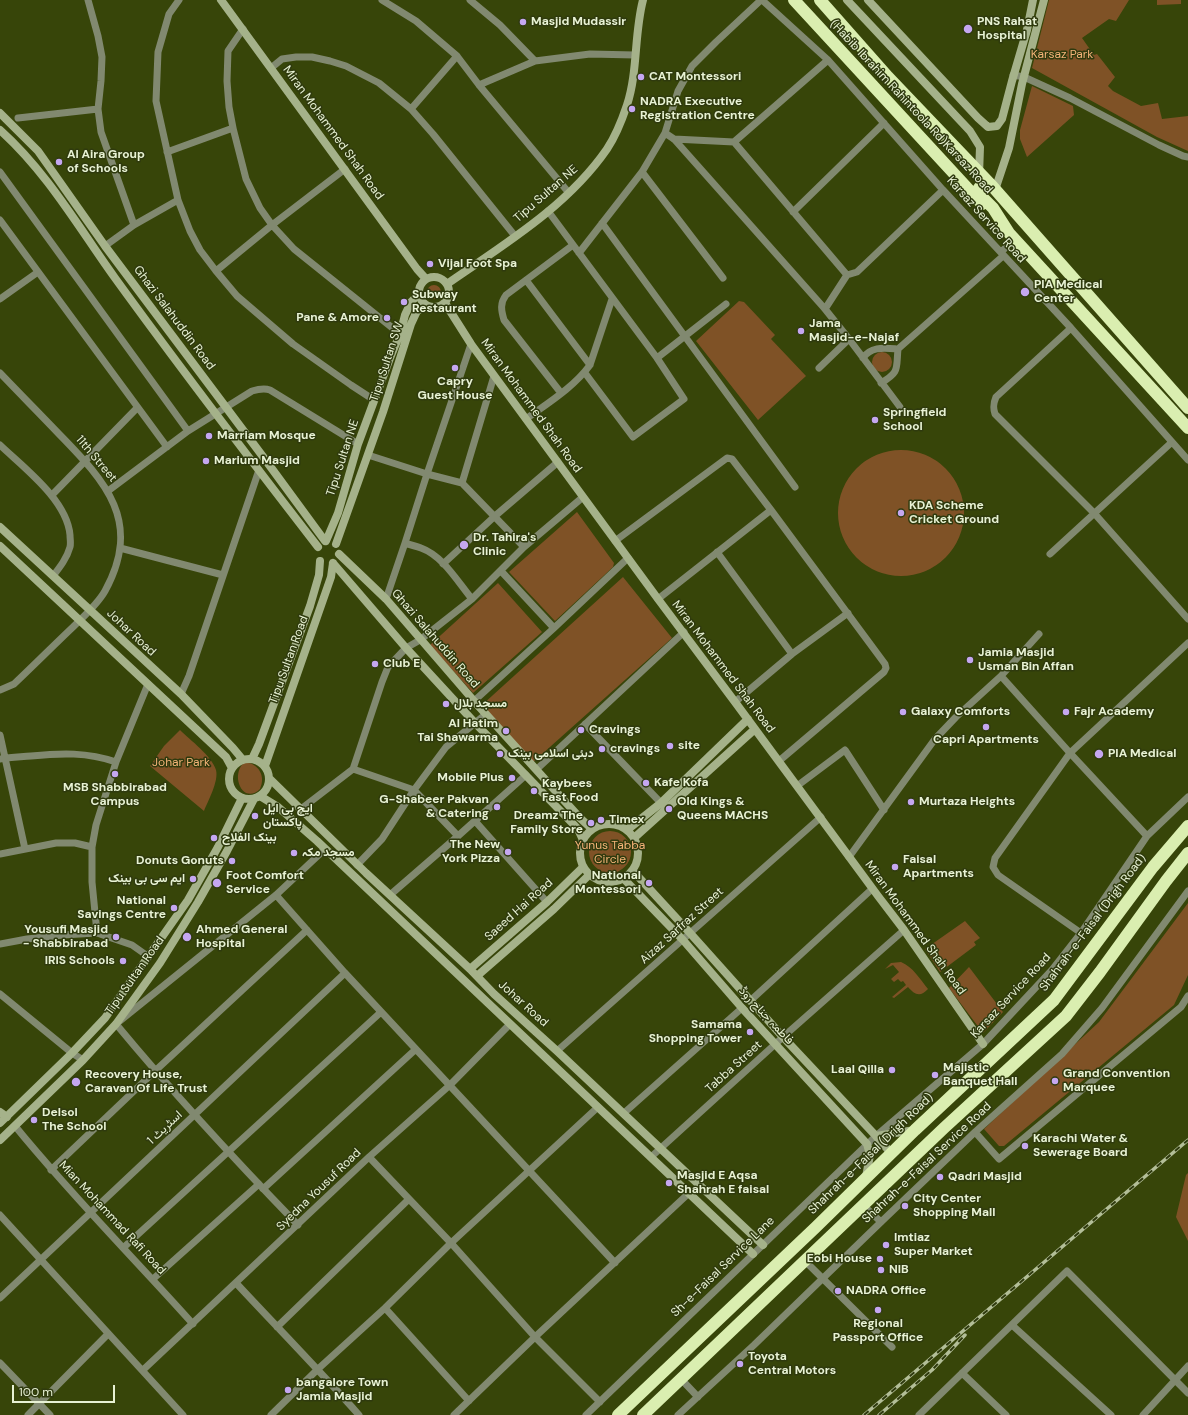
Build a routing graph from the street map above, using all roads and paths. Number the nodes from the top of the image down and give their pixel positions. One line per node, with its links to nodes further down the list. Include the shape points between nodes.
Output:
1 (88, 0): 23 (street, via 102,57)
2 (179, 0): 33 (street, via 169,14 158,52 156,101)
3 (221, 0): 14 (street, Miran Mohammed Shah Road)
4 (382, 0): 16 (street, via 416,21)
5 (470, 0): 18 (street, via 500,25)
6 (643, 0): 15 (street, Tipu Sultan NE)
7 (761, 0): 17 (street, Karsaz Service Road); 30 (street, via 692,66 678,91)
8 (794, 0): 51 (highway, (Habib Ibrahim Rahintoola Rd)Karsaz Road)
9 (820, 0): 38 (highway, via 888,77)
10 (848, 0): 38 (street, via 970,131 980,147)
11 (868, 0): 20 (street, via 988,127 997,126 1002,119)
12 (1033, 0): 20 (street)
13 (1044, 0): 21 (street)
14 (243, 29): 19 (street, Miran Mohammed Shah Road); 28 (street, via 228,51 227,81)
15 (635, 55): 18 (street, via 590,54); 42 (street, Tipu Sultan NE, via 627,104 618,127 607,149)
16 (457, 56): 22 (street); 24 (street)
17 (828, 60): 27 (street, Karsaz Service Road); 32 (street)
18 (535, 61): 22 (street)
19 (271, 68): 24 (street, via 282,59 296,57 330,61 379,82); 35 (street, Miran Mohammed Shah Road)
20 (1013, 75): 21 (street)
21 (1024, 77): 34 (street, via 1070,98 1158,145); 40 (street, via 1009,148)
22 (479, 85): 42 (street)
23 (98, 109): 26 (street); 48 (street, via 101,132)
24 (411, 109): 50 (street)
25 (0, 113): 53 (street, Ghazi Salahuddin Road, via 38,151)
26 (18, 118)
27 (884, 123): 41 (street, Karsaz Service Road); 45 (street)
28 (233, 128): 33 (street); 49 (street, via 246,179 260,208)
29 (0, 130): 90 (street, Ghazi Salahuddin Road, via 37,168)
30 (665, 133): 31 (street); 37 (street)
31 (674, 139): 32 (street); 69 (street)
32 (734, 142): 45 (street)
33 (167, 152): 43 (street)
34 (1188, 157)
35 (345, 169): 49 (street); 60 (street, Miran Mohammed Shah Road)
36 (0, 172): 94 (street)
37 (642, 172): 46 (street); 59 (street)
38 (979, 173): 39 (street); 40 (highway)
39 (979, 188): 40 (highway, via 982,185); 51 (highway, via 981,196 993,208)
40 (994, 189): 89 (highway)
41 (943, 190): 55 (street, Karsaz Service Road); 58 (street, via 857,272)
42 (569, 193): 44 (street, Tipu Sultan NE)
43 (178, 200): 48 (street); 56 (street, via 200,250)
44 (548, 211): 50 (street, Tipu Sultan NE); 52 (street)
45 (792, 212): 58 (street)
46 (602, 223): 54 (street); 72 (street)
47 (1, 225): 57 (street)
48 (134, 225): 53 (street)
49 (272, 225): 56 (street); 71 (street, via 294,249)
50 (515, 236): 62 (street, Tipu Sultan NE)
51 (1012, 236): 55 (street); 91 (highway)
52 (573, 245): 54 (street); 61 (street)
53 (105, 246): 88 (street, Ghazi Salahuddin Road)
54 (579, 253): 65 (street)
55 (1002, 254): 70 (street, Karsaz Service Road); 75 (street)
56 (216, 271): 85 (street, via 237,296 293,344)
57 (38, 272): 64 (street); 87 (street)
58 (847, 275): 69 (street)
59 (723, 278)
60 (426, 279): 62 (street, via 436,277); 63 (street, Tipu Sultan NE)
61 (526, 280): 78 (street); 84 (street, via 503,299 504,320)
62 (447, 284): 66 (street, via 449,294)
63 (419, 294): 68 (street); 71 (street, Tipu Sultan NE, via 411,302)
64 (0, 299)
65 (612, 299): 76 (street); 78 (street)
66 (445, 303): 68 (street, via 441,306); 74 (street, Miran Mohammed Shah Road)
67 (726, 304): 72 (street)
68 (427, 306): 100 (street, Tipu Sultan SW, via 416,311)
69 (825, 309): 73 (street)
70 (1071, 328): 96 (street, Karsaz Service Road); 112 (street, via 996,397 993,408 1000,420)
71 (400, 334): 85 (street, Tipu Sultan NE)
72 (684, 336): 76 (street); 107 (street)
73 (849, 339): 77 (street); 79 (street)
74 (471, 344): 82 (street, Miran Mohammed Shah Road); 105 (street)
75 (898, 349): 77 (street, via 879,348 872,350); 83 (street, via 896,371)
76 (657, 358): 81 (street, via 684,399 635,437)
77 (863, 358): 83 (street)
78 (590, 365): 81 (street)
79 (820, 368)
80 (0, 373): 102 (street, 11th Street)
81 (585, 373): 84 (street)
82 (494, 376): 92 (street, Miran Mohammed Shah Road); 106 (street)
83 (881, 383): 86 (street)
84 (561, 393): 92 (street)
85 (374, 400): 97 (street, Tipu Sultan NE)
86 (900, 407)
87 (137, 408): 99 (street); 102 (street)
88 (226, 408): 90 (street); 97 (street, via 252,391 265,388); 115 (street, Ghazi Salahuddin Road)
89 (1188, 408)
90 (216, 414): 94 (street); 104 (street, Ghazi Salahuddin Road)
91 (1174, 414): 93 (highway); 95 (highway)
92 (526, 420): 103 (street, Miran Mohammed Shah Road)
93 (1188, 428)
94 (188, 431): 99 (street)
95 (1188, 435)
96 (1172, 442): 101 (street, Karsaz Service Road); 112 (street)
97 (358, 444): 115 (street, Tipu Sultan NE, via 338,513)
98 (0, 445): 109 (street)
99 (167, 447): 108 (street)
100 (368, 455): 105 (street); 118 (street, Tipu Sultan SW)
101 (1188, 460)
102 (86, 461): 108 (street, 11th Street); 109 (street)
103 (558, 462): 110 (street, Miran Mohammed Shah Road); 113 (street)
104 (259, 470): 120 (street, Ghazi Salahuddin Road); 132 (street)
105 (427, 474): 106 (street); 119 (street)
106 (462, 483): 113 (street)
107 (794, 487)
108 (108, 491): 123 (street, 11th Street, via 117,510 121,533)
109 (52, 495): 133 (street, via 69,526 70,545 63,563)
110 (583, 497): 116 (street, Miran Mohammed Shah Road); 121 (street)
111 (771, 510): 116 (street, via 732,459 726,458); 124 (street); 138 (street)
112 (1094, 513): 126 (street); 139 (street)
113 (494, 516): 121 (street); 130 (street)
114 (0, 527): 117 (street, Johar Road)
115 (325, 541): 118 (street); 120 (street)
116 (615, 541): 127 (street, Miran Mohammed Shah Road)
117 (16, 542): 122 (street); 133 (street, Johar Road)
118 (336, 544): 125 (street)
119 (405, 544): 130 (street, via 421,548); 134 (street)
120 (318, 547): 128 (street, via 317,556)
121 (524, 547): 131 (street)
122 (2, 548): 140 (street, Johar Road)
123 (120, 548): 132 (street); 137 (street, 11th Street, via 105,591)
124 (717, 552): 136 (street); 147 (street)
125 (339, 554): 129 (street); 134 (street, Ghazi Salahuddin Road)
126 (1050, 554)
127 (628, 558): 136 (street, Miran Mohammed Shah Road); 141 (street)
128 (320, 562): 129 (street); 162 (street, Tipu Sultan Road, via 310,606)
129 (333, 563): 146 (street); 166 (street, Tipu Sultan Road, via 329,583)
130 (443, 564): 135 (street)
131 (501, 571): 135 (street); 141 (street)
132 (223, 575): 151 (street)
133 (53, 576): 137 (street, Johar Road)
134 (386, 599): 144 (street, Ghazi Salahuddin Road)
135 (472, 599): 144 (street)
136 (658, 599): 142 (street, Miran Mohammed Shah Road)
137 (90, 611): 140 (street, 11th Street); 151 (street, Johar Road)
138 (848, 613): 147 (street); 164 (street, via 886,664 886,668)
139 (1188, 619)
140 (80, 620): 149 (street, Johar Road); 150 (street, 11th Street, via 14,684)
141 (554, 628): 152 (street)
142 (684, 632): 153 (street, Miran Mohammed Shah Road); 157 (street)
143 (1039, 634): 148 (street)
144 (420, 640): 146 (street); 152 (street, Ghazi Salahuddin Road)
145 (1188, 643): 160 (street)
146 (406, 648): 156 (street); 168 (street, via 388,667)
147 (792, 654): 153 (street)
148 (1001, 676): 160 (street); 179 (street, via 956,716 935,739)
149 (148, 684): 165 (street); 167 (street, Johar Road, via 226,757)
150 (0, 690)
151 (181, 694): 163 (street, Johar Road)
152 (474, 701): 154 (street, Ghazi Salahuddin Road)
153 (736, 702): 155 (street, Miran Mohammed Shah Road)
154 (486, 714): 156 (street); 169 (street, Ghazi Salahuddin Road)
155 (748, 719): 158 (street, Miran Mohammed Shah Road); 177 (street)
156 (475, 723): 170 (street); 173 (street, via 446,747)
157 (585, 724): 169 (street); 177 (street)
158 (755, 729): 164 (street, Miran Mohammed Shah Road); 188 (street)
159 (0, 735): 161 (street)
160 (1070, 753): 187 (street); 213 (street, via 995,858 993,868 998,876)
161 (2, 759): 165 (street, via 84,754); 192 (street)
162 (252, 759): 163 (street); 166 (street)
163 (243, 760): 167 (street)
164 (779, 761): 172 (street, Miran Mohammed Shah Road)
165 (116, 762): 191 (street, via 96,825)
166 (265, 766): 171 (street)
167 (232, 768): 175 (street, via 230,785)
168 (353, 769): 173 (street); 178 (street)
169 (536, 769): 183 (street, Ghazi Salahuddin Road)
170 (526, 775): 181 (street); 189 (street, via 578,829)
171 (270, 779): 174 (street, via 265,792); 178 (street, Johar Road)
172 (797, 786): 179 (street, via 845,750); 180 (street, Miran Mohammed Shah Road)
173 (414, 790): 186 (street); 197 (street, via 382,839)
174 (257, 797): 175 (street); 190 (street, Johar Road, via 278,807); 228 (street, Tipu Sultan Road, via 198,902 160,963)
175 (242, 798): 216 (street, Tipu Sultan Road, via 188,900)
176 (1188, 798): 187 (street, Karsaz Service Road)
177 (661, 803): 184 (street)
178 (301, 809): 185 (street, Johar Road)
179 (884, 810): 196 (street)
180 (820, 817): 196 (street, Miran Mohammed Shah Road); 211 (street, Aizaz Sarfraz Street)
181 (475, 821): 186 (street); 208 (street)
182 (1188, 826): 245 (highway, Shahrah-e-Faisal (Drigh Road), via 1153,867 1054,1000)
183 (592, 829): 184 (street, via 610,824); 189 (street)
184 (627, 830): 188 (street)
185 (323, 832): 190 (street); 197 (street, Johar Road)
186 (458, 836): 206 (street)
187 (1147, 836): 213 (street, Karsaz Service Road)
188 (634, 838): 199 (street, via 638,858)
189 (583, 840): 198 (street, via 580,859)
190 (317, 842): 193 (street, Johar Road)
191 (92, 847): 192 (street, via 56,842); 212 (street, via 92,882)
192 (25, 849): 195 (street)
193 (324, 850): 203 (street, Johar Road); 207 (street)
194 (1188, 853): 261 (highway, via 1066,1016)
195 (0, 854)
196 (849, 857): 204 (street, Miran Mohammed Shah Road)
197 (357, 864): 200 (street, Johar Road)
198 (583, 867): 201 (street); 208 (street, Saeed Hai Road)
199 (633, 871): 202 (street); 211 (street, فاطمہ جناح روڈ)
200 (366, 873): 203 (street); 206 (street, Johar Road)
201 (589, 875): 202 (street, via 606,883); 219 (street, Saeed Hai Road, via 554,910)
202 (624, 878): 214 (street, فاطمہ جناح روڈ)
203 (358, 881): 224 (street, Johar Road)
204 (872, 889): 210 (street, Miran Mohammed Shah Road); 223 (street)
205 (1188, 891): 246 (street, Shahrah-e-Faisal Service Road, via 1102,1008 1067,1049)
206 (390, 894): 217 (street, Johar Road)
207 (276, 895): 209 (street); 228 (street)
208 (547, 902): 217 (street, Saeed Hai Road)
209 (307, 930): 218 (street); 237 (street)
210 (904, 930): 230 (street, Tabba Street); 232 (street, Miran Mohammed Shah Road)
211 (690, 933): 214 (street, Aizaz Sarfraz Street); 223 (street, فاطمہ جناح روڈ)
212 (97, 934): 215 (street, via 63,934); 216 (street, via 132,945)
213 (1081, 934): 232 (street, Karsaz Service Road, via 1052,970)
214 (683, 940): 225 (street, فاطمہ جناح روڈ); 234 (street, Aizaz Sarfraz Street)
215 (0, 944)
216 (149, 957): 227 (street, Tipu Sultan Road)
217 (470, 969): 219 (street, Johar Road)
218 (344, 973): 226 (street); 242 (street, اسٹریٹ 1)
219 (477, 976): 221 (street, Johar Road)
220 (0, 994): 235 (street)
221 (494, 994): 224 (street); 234 (street, Johar Road)
222 (1188, 996): 246 (street, via 1181,1006 999,1159)
223 (750, 1001): 230 (street, فاطمہ جناح روڈ)
224 (487, 1002): 229 (street, Johar Road)
225 (742, 1008): 231 (street, فاطمہ جناح روڈ); 240 (street)
226 (381, 1012): 233 (street); 251 (street)
227 (105, 1018): 228 (street); 235 (street, Tipu Sultan Road)
228 (116, 1024): 236 (street, Tipu Sultan Road); 237 (street)
229 (510, 1024): 238 (street, Syedna Yousuf Road); 239 (street, Johar Road)
230 (782, 1036): 231 (street, Tabba Street); 247 (street, فاطمہ جناح روڈ)
231 (776, 1044): 249 (street, فاطمہ جناح روڈ); 250 (street, Tabba Street)
232 (983, 1044): 247 (street, Karsaz Service Road)
233 (416, 1049): 238 (street); 258 (street)
234 (557, 1051): 240 (street, Johar Road)
235 (72, 1053): 236 (street); 241 (street, Tipu Sultan Road)
236 (83, 1060): 244 (street, Tipu Sultan Road)
237 (155, 1071): 242 (street); 255 (street)
238 (450, 1085): 253 (street, Syedna Yousuf Road); 256 (street)
239 (598, 1107): 254 (street, Johar Road); 256 (street)
240 (624, 1113): 250 (street, Johar Road)
241 (3, 1114): 243 (street, Tipu Sultan Road)
242 (195, 1115): 251 (street); 262 (street, اسٹریٹ 1)
243 (0, 1123)
244 (15, 1126): 248 (street, Tipu Sultan Road); 255 (street, Mian Mohammad Rafi Road)
245 (915, 1130): 247 (street); 252 (highway, Shahrah-e-Faisal (Drigh Road))
246 (975, 1132): 264 (street, Shahrah-e-Faisal Service Road)
247 (876, 1136): 249 (street, Sh-e-Faisal Service Lane); 252 (street, فاطمہ جناح روڈ)
248 (0, 1140)
249 (868, 1144): 257 (street, via 870,1156); 267 (street, Sh-e-Faisal Service Lane)
250 (660, 1147): 254 (street, Tabba Street); 267 (street, Johar Road)
251 (229, 1152): 258 (street); 268 (street)
252 (891, 1154): 257 (highway, Shahrah-e-Faisal (Drigh Road))
253 (369, 1157): 260 (street); 265 (street, Syedna Yousuf Road)
254 (651, 1157): 259 (street, Johar Road)
255 (51, 1170): 262 (street, Mian Mohammad Rafi Road)
256 (530, 1171): 266 (street); 272 (street)
257 (866, 1178): 303 (highway, Shahrah-e-Faisal (Drigh Road))
258 (261, 1186): 265 (street); 274 (street)
259 (689, 1193): 269 (street, Johar Road); 272 (street)
260 (409, 1199): 266 (street); 280 (street)
261 (863, 1205): 264 (street); 271 (highway)
262 (89, 1213): 268 (street, Mian Mohammad Rafi Road); 270 (street, اسٹریٹ 1)
263 (0, 1215): 270 (street)
264 (881, 1222): 273 (street, Shahrah-e-Faisal Service Road)
265 (298, 1225): 275 (street, Syedna Yousuf Road)
266 (451, 1243): 277 (street); 282 (street)
267 (763, 1245): 269 (street, Sh-e-Faisal Service Lane)
268 (124, 1248): 274 (street, Mian Mohammad Rafi Road)
269 (753, 1254): 294 (street, Sh-e-Faisal Service Lane)
270 (40, 1260): 276 (street, اسٹریٹ 1); 281 (street)
271 (805, 1260): 273 (street); 289 (highway)
272 (615, 1263): 282 (street)
273 (823, 1278): 283 (street); 292 (street, Shahrah-e-Faisal Service Road)
274 (153, 1279): 278 (street, Mian Mohammad Rafi Road)
275 (236, 1283): 278 (street, Syedna Yousuf Road); 280 (street)
276 (0, 1298)
277 (385, 1308): 286 (street); 293 (street)
278 (192, 1324): 287 (street, Syedna Yousuf Road)
279 (1012, 1325): 288 (street); 290 (street, via 1067,1271); 308 (street)
280 (277, 1327): 286 (street)
281 (108, 1334): 287 (street); 295 (street)
282 (535, 1337): 293 (street); 294 (street)
283 (892, 1346)
284 (0, 1363): 295 (street)
285 (1188, 1366): 290 (street)
286 (318, 1369): 299 (street); 300 (street)
287 (143, 1370): 298 (street)
288 (962, 1373): 306 (street); 307 (street)
289 (681, 1379): 292 (street); 304 (highway)
290 (1174, 1380): 291 (street); 309 (street)
291 (1188, 1392)
292 (698, 1397): 305 (street, Shahrah-e-Faisal Service Road)
293 (469, 1401): 301 (street)
294 (600, 1402): 302 (street, Sh-e-Faisal Service Lane)
295 (39, 1403): 296 (street); 297 (street)
296 (28, 1415)
297 (50, 1415)
298 (183, 1415)
299 (271, 1415)
300 (359, 1415)
301 (454, 1415)
302 (586, 1415)
303 (618, 1415)
304 (643, 1415)
305 (678, 1415)
306 (919, 1415)
307 (1006, 1415)
308 (1111, 1415)
309 (1143, 1415)

